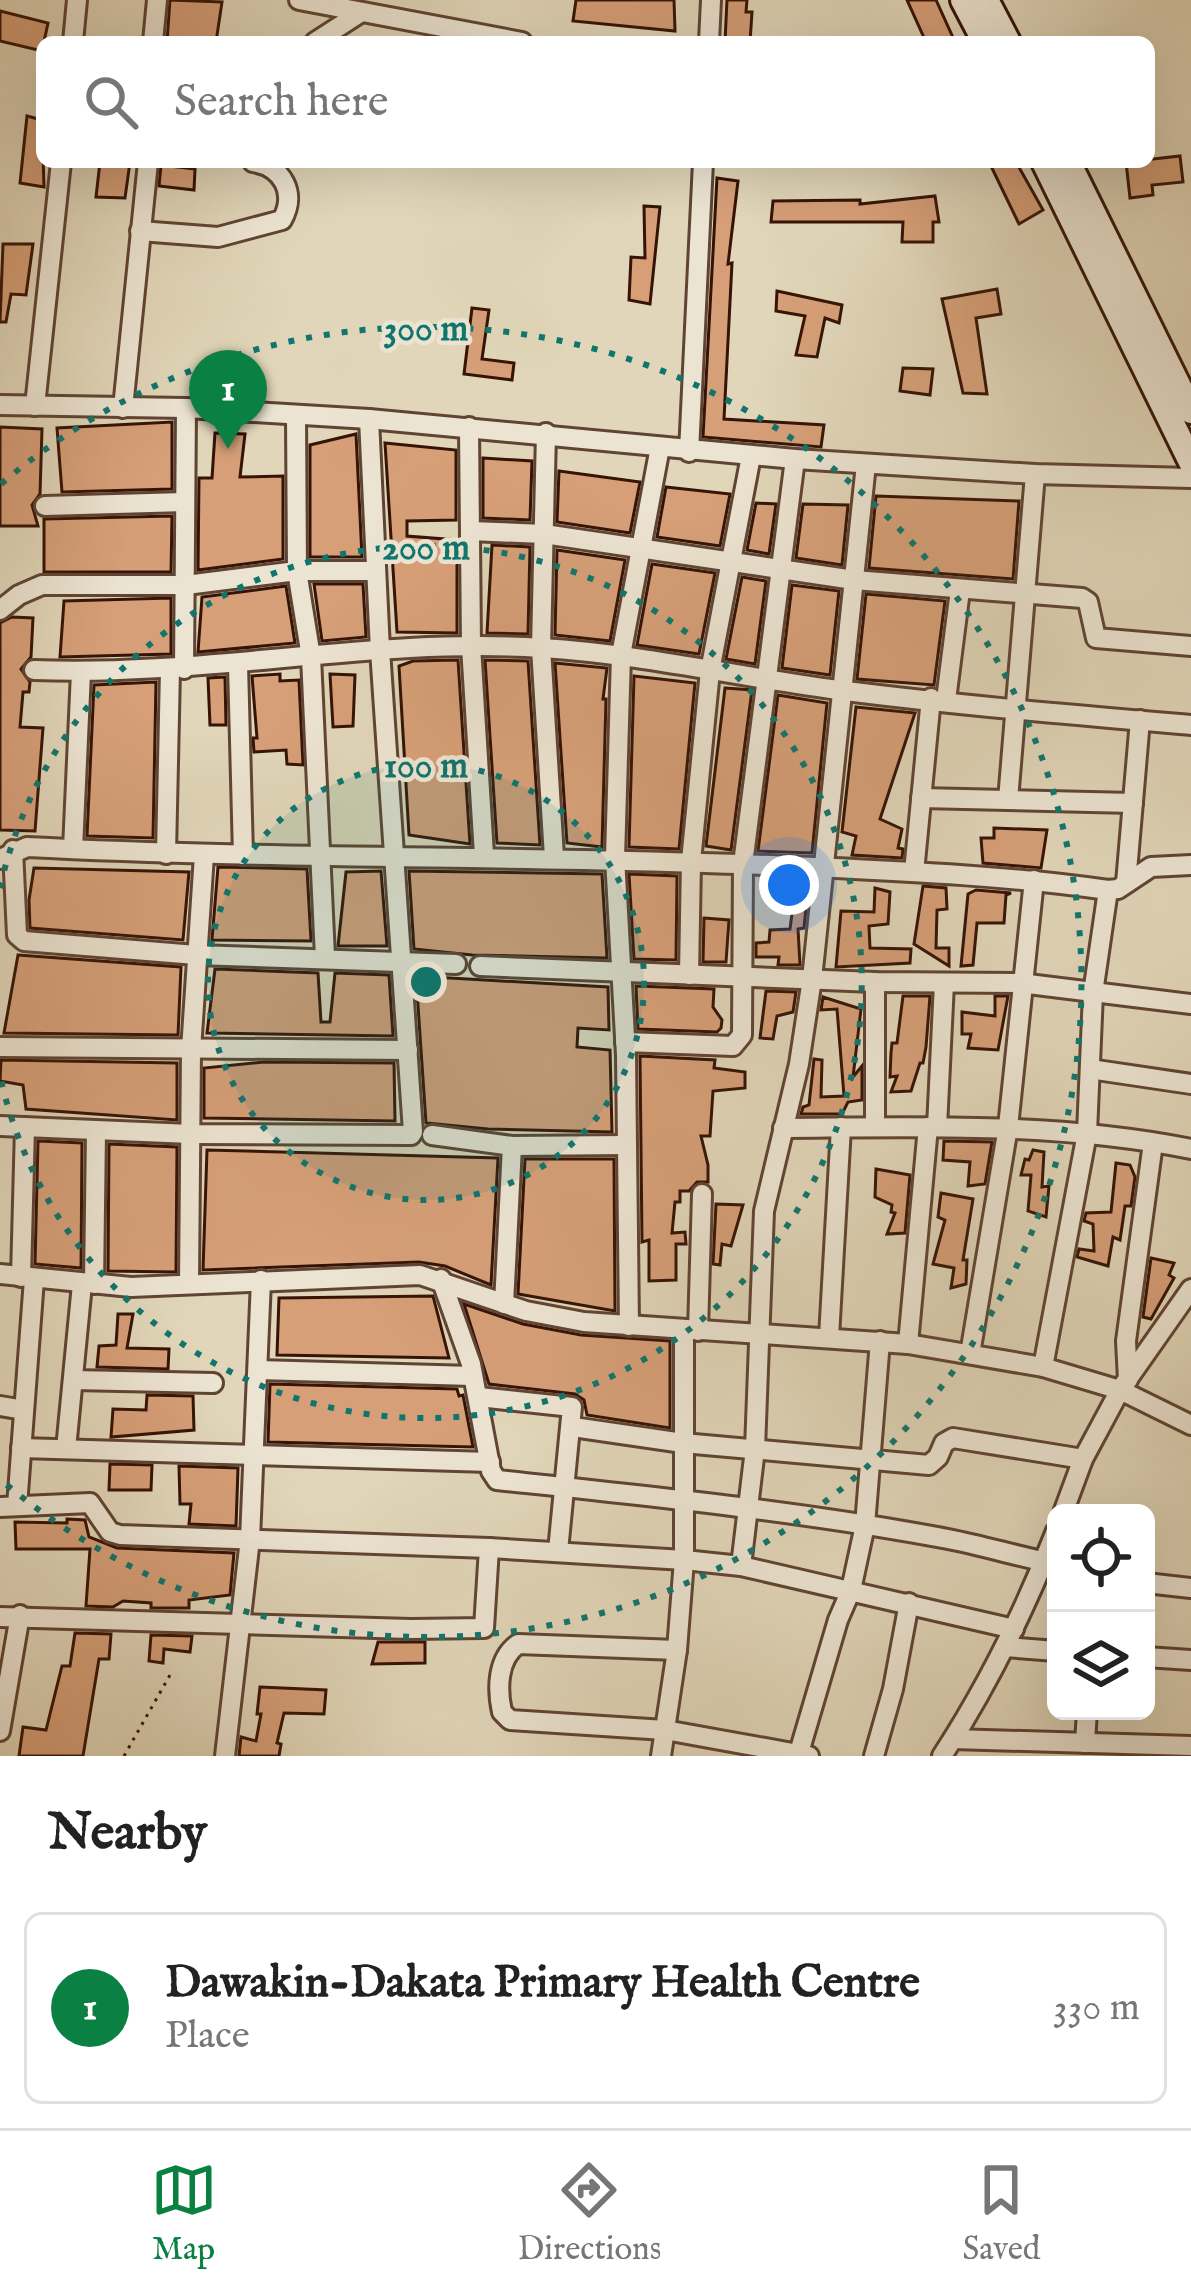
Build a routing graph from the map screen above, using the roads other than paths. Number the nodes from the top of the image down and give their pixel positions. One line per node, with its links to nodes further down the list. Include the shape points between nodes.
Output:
1 (77, 0): 8 (street)
2 (157, 0): 9 (street)
3 (299, 0): 7 (street)
4 (711, 0): 12 (street)
5 (963, 0): 13 (main road)
6 (986, 0): 14 (main road)
7 (360, 13): 10 (street); 11 (street)
8 (74, 36)
9 (154, 36)
10 (324, 36)
11 (488, 36)
12 (709, 36)
13 (983, 36)
14 (1005, 36)
15 (60, 168): 23 (street)
16 (147, 168): 21 (street)
17 (274, 168): 21 (street, via 288,209 282,220 218,237)
18 (703, 168): 32 (street)
19 (1047, 168): 35 (main road)
20 (1071, 168): 26 (main road)
21 (140, 231): 24 (street)
22 (0, 405): 23 (street)
23 (35, 406): 24 (street)
24 (123, 408): 25 (street)
25 (187, 408): 27 (street); 39 (street)
26 (1191, 411)
27 (296, 415): 28 (street); 46 (street)
28 (369, 419): 29 (street); 47 (street)
29 (469, 427): 30 (street); 41 (street)
30 (546, 433): 31 (street); 42 (street)
31 (660, 448): 32 (street); 43 (street)
32 (689, 452): 33 (street)
33 (751, 456): 34 (street); 44 (street)
34 (795, 460): 36 (street); 45 (street)
35 (1191, 462)
36 (866, 464): 37 (street); 48 (street)
37 (1034, 474): 38 (street); 51 (street)
38 (1191, 478)
39 (185, 502): 40 (street); 49 (street)
40 (45, 506)
41 (470, 531): 42 (street); 53 (street)
42 (544, 534): 43 (street); 55 (street)
43 (641, 548): 44 (street); 57 (street)
44 (730, 562): 45 (street); 62 (street)
45 (780, 569): 48 (street); 64 (street)
46 (297, 571): 47 (street); 49 (street); 58 (street)
47 (375, 571): 56 (street)
48 (854, 580): 50 (street); 65 (street)
49 (186, 586): 52 (street, via 42,585); 60 (street)
50 (960, 590): 51 (street); 66 (street)
51 (1025, 594): 54 (street, via 1086,598 1092,633 1102,640); 67 (street)
52 (0, 610)
53 (471, 646): 55 (street); 56 (street); 77 (street)
54 (1191, 646)
55 (541, 648): 57 (street); 81 (street)
56 (380, 650): 58 (street); 79 (street)
57 (621, 655): 62 (street); 82 (street)
58 (311, 657): 59 (street); 80 (street)
59 (238, 665): 60 (street); 78 (street)
60 (177, 669): 63 (street); 74 (street)
61 (34, 670): 63 (street)
62 (710, 671): 64 (street); 83 (street)
63 (81, 672): 73 (street)
64 (765, 680): 65 (street); 84 (street)
65 (843, 691): 66 (street); 86 (street)
66 (938, 699): 67 (street); 70 (street)
67 (1016, 708): 68 (street); 71 (street)
68 (1140, 720): 69 (street); 72 (street)
69 (1191, 724)
70 (921, 798): 71 (street); 87 (street)
71 (1008, 800): 72 (street)
72 (1132, 803): 89 (street)
73 (73, 849): 74 (street); 75 (street, via 27,847)
74 (166, 854): 76 (street)
75 (6, 855): 90 (street, via 20,939)
76 (204, 855): 78 (street); 90 (street)
77 (484, 855): 79 (street); 81 (street)
78 (243, 856): 80 (street)
79 (395, 856): 80 (street); 92 (street)
80 (323, 857): 91 (street)
81 (554, 857): 82 (street)
82 (615, 858): 83 (street); 95 (street)
83 (691, 862): 84 (street); 96 (street)
84 (743, 864): 86 (street); 97 (street)
85 (1191, 865): 89 (street, via 1151,867)
86 (823, 867): 87 (street); 98 (street)
87 (914, 872): 88 (street)
88 (1034, 880): 89 (street); 101 (street)
89 (1117, 886): 102 (street)
90 (196, 955): 91 (street); 106 (street)
91 (325, 957): 92 (street)
92 (403, 961): 93 (street); 107 (street)
93 (456, 964)
94 (480, 966): 95 (street)
95 (620, 972): 96 (street); 104 (street)
96 (689, 975): 97 (street)
97 (742, 977): 98 (street); 104 (street, via 742,1035 733,1046)
98 (812, 979): 99 (street); 116 (street)
99 (875, 982): 100 (street); 113 (street)
100 (944, 983): 101 (street); 114 (street)
101 (1021, 983): 102 (street); 115 (street)
102 (1093, 993): 103 (street); 108 (street)
103 (1191, 1004)
104 (625, 1042): 122 (street)
105 (0, 1047): 106 (street)
106 (191, 1050): 107 (street); 119 (street)
107 (408, 1050): 119 (street, via 411,1135)
108 (1090, 1069): 109 (street); 118 (street)
109 (1191, 1084)
110 (0, 1126): 111 (street)
111 (25, 1127): 117 (street); 127 (street)
112 (841, 1127): 113 (street); 116 (street); 137 (street)
113 (875, 1127): 114 (street)
114 (933, 1127): 115 (street); 139 (street)
115 (1008, 1127): 118 (street); 140 (street)
116 (783, 1128): 136 (street, via 764,1211)
117 (96, 1130): 119 (street); 130 (street)
118 (1088, 1132): 121 (street); 141 (street)
119 (191, 1134): 131 (street)
120 (432, 1136): 123 (street)
121 (1153, 1143): 124 (street); 146 (street)
122 (625, 1145): 123 (street); 134 (street)
123 (512, 1146): 133 (street)
124 (1191, 1150)
125 (702, 1194): 135 (street)
126 (0, 1274): 127 (street)
127 (27, 1278): 130 (street); 149 (street)
128 (441, 1279): 129 (street); 133 (street); 143 (street)
129 (261, 1280): 131 (street); 142 (street)
130 (88, 1284): 131 (street); 144 (street)
131 (189, 1284)
132 (1191, 1289): 146 (street)
133 (504, 1304): 134 (street)
134 (629, 1326): 135 (street)
135 (691, 1331): 136 (street); 152 (street)
136 (756, 1334): 137 (street); 155 (street)
137 (829, 1337): 138 (street)
138 (880, 1341): 139 (street); 158 (street)
139 (908, 1344): 140 (street)
140 (970, 1354): 141 (street)
141 (1043, 1367): 146 (street)
142 (258, 1370): 143 (street); 156 (street)
143 (473, 1376): 147 (street)
144 (73, 1380): 145 (street); 154 (street)
145 (213, 1383)
146 (1124, 1385): 150 (street); 157 (street)
147 (479, 1397): 151 (street, via 570,1406); 159 (street)
148 (0, 1406): 149 (street)
149 (24, 1410): 153 (street)
150 (1191, 1425)
151 (573, 1427): 152 (street); 160 (street)
152 (683, 1443): 155 (street); 161 (street)
153 (21, 1448): 154 (street); 163 (street)
154 (66, 1449): 156 (street)
155 (755, 1449): 158 (street); 164 (street)
156 (254, 1454): 159 (street); 166 (street)
157 (1083, 1459): 158 (street, via 953,1438 929,1465); 162 (street)
158 (869, 1460): 165 (street)
159 (490, 1462): 160 (street, via 497,1480)
160 (564, 1487): 161 (street); 168 (street)
161 (683, 1500): 164 (street); 169 (street)
162 (1066, 1504)
163 (9, 1507): 166 (street, via 90,1503 120,1535)
164 (748, 1507): 165 (street); 171 (street)
165 (865, 1525): 170 (street); 175 (street)
166 (250, 1540): 167 (street); 178 (street)
167 (488, 1548): 168 (street); 178 (street, via 484,1628)
168 (558, 1551): 169 (street)
169 (684, 1560): 171 (street); 181 (street)
170 (1047, 1562)
171 (741, 1566): 175 (street)
172 (1047, 1568): 179 (street)
173 (1155, 1583): 174 (street)
174 (1191, 1588)
175 (851, 1590): 176 (street); 192 (street)
176 (909, 1603): 179 (street); 195 (street)
177 (10, 1616): 178 (street); 187 (street)
178 (243, 1624): 193 (street)
179 (1014, 1629): 180 (street)
180 (1005, 1647): 182 (street); 190 (street)
181 (677, 1649): 186 (street); 186 (street, via 518,1645 500,1674 502,1712 510,1720)
182 (1047, 1650)
183 (1155, 1658): 184 (street)
184 (1191, 1660)
185 (1086, 1720): 188 (street)
186 (665, 1730): 192 (street); 194 (street)
187 (0, 1731)
188 (1085, 1743): 190 (street); 191 (street)
189 (1191, 1746): 191 (street)
190 (948, 1748)
191 (1112, 1750)
192 (802, 1755)
193 (225, 1756)
194 (662, 1756)
195 (874, 1756)

